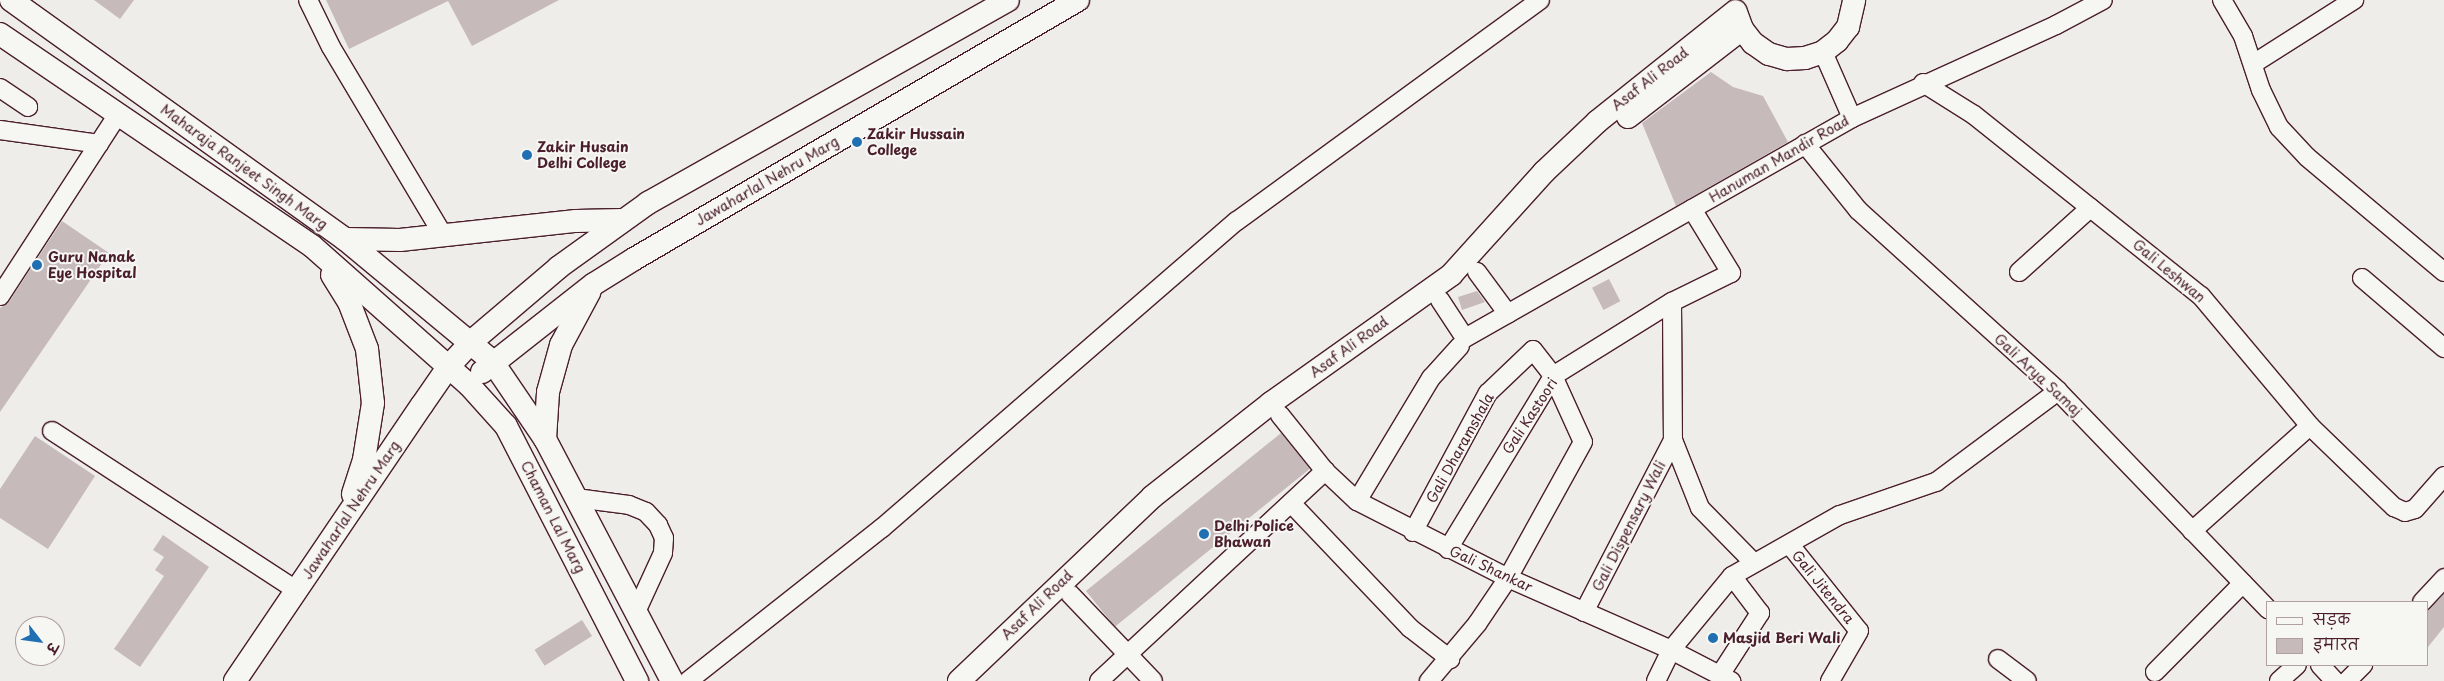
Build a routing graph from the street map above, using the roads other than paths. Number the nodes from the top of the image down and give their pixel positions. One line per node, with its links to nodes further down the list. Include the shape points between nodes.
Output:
1 (12, 0): 26 (main road, Maharaja Ranjeet Singh Marg)
2 (308, 0): 25 (street)
3 (1078, 0): 32 (main road, Jawaharlal Nehru Marg)
4 (1540, 0): 83 (street, via 1237,221 890,522)
5 (1854, 0): 12 (main road, via 1848,27)
6 (2102, 0): 14 (street, Hanuman Mandir Road, via 2056,25)
7 (2222, 0): 13 (street, via 2243,36)
8 (2354, 0): 13 (street)
9 (1004, 1): 24 (main road, Jawaharlal Nehru Marg)
10 (1738, 13): 12 (main road, via 1754,43 1769,54 1787,59 1806,58); 28 (main road, Asaf Ali Road, via 1555,183); 84 (main road, Asaf Ali Road, via 1598,121 1544,172 1451,275 1272,403 1152,497)
11 (0, 34): 17 (main road, Maharaja Ranjeet Singh Marg)
12 (1823, 52): 18 (street)
13 (2253, 64): 30 (street, via 2261,90 2279,127 2307,157)
14 (1923, 83): 18 (street, Hanuman Mandir Road); 22 (street, Gali Leshwan, via 1974,115)
15 (0, 88): 16 (street)
16 (28, 107)
17 (118, 114): 20 (street); 27 (main road, Maharaja Ranjeet Singh Marg)
18 (1852, 118): 21 (street, Hanuman Mandir Road)
19 (0, 130): 20 (street)
20 (99, 144): 33 (street)
21 (1805, 144): 23 (street, Hanuman Mandir Road); 44 (street, Gali Arya Samaj, via 1858,210)
22 (2090, 208): 29 (street); 46 (street, Gali Leshwan, via 2201,296)
23 (1692, 209): 35 (street, Gali Kastoori, via 1731,273); 36 (street, Hanuman Mandir Road)
24 (623, 220): 25 (main road, via 576,221); 37 (main road, Jawaharlal Nehru Marg, via 559,266)
25 (442, 236): 26 (main road, via 400,240)
26 (345, 239): 37 (main road, Maharaja Ranjeet Singh Marg)
27 (312, 246): 41 (main road, Maharaja Ranjeet Singh Marg); 55 (main road, via 349,302 366,349 372,394 364,460)
28 (1477, 272): 34 (main road, Asaf Ali Road); 36 (street)
29 (2019, 272)
30 (2444, 272)
31 (2362, 278): 39 (street)
32 (594, 284): 40 (main road, Jawaharlal Nehru Marg); 48 (main road, via 561,345 548,392)
33 (0, 296)
34 (1440, 300): 38 (street); 45 (main road, Asaf Ali Road)
35 (1672, 302): 42 (street, Gali Kastoori); 49 (street)
36 (1508, 314): 38 (street, Hanuman Mandir Road)
37 (471, 342): 40 (main road); 41 (main road, Jawaharlal Nehru Marg)
38 (1463, 342): 53 (street, Hanuman Mandir Road, via 1431,378)
39 (2444, 348)
40 (492, 361): 43 (main road, Jawaharlal Nehru Marg); 48 (main road)
41 (449, 366): 43 (main road, Chaman Lal Marg); 55 (main road, Jawaharlal Nehru Marg)
42 (1553, 376): 57 (street, Gali Dharamshala, via 1533,350 1488,393); 59 (street, Gali Kastoori); 62 (street, via 1583,442)
43 (469, 385): 81 (main road, Chaman Lal Marg, via 506,426)
44 (2058, 391): 56 (street, Gali Arya Samaj); 58 (street, via 1936,482 1840,515)
45 (1280, 415): 50 (street, Gali Shankar); 66 (main road, Asaf Ali Road, via 1161,508)
46 (2310, 426): 51 (street, Gali Leshwan, via 2394,507 2405,512 2414,509); 56 (street)
47 (52, 431): 65 (street)
48 (545, 439): 52 (main road, Chaman Lal Marg)
49 (1673, 440): 60 (street, via 1700,508); 70 (street, Gali Dispensary Wali)
50 (1325, 470): 53 (street, Gali Shankar); 54 (street)
51 (2444, 476)
52 (576, 498): 69 (main road, Chaman Lal Marg); 69 (street, via 629,505 646,512 658,525 664,538 663,553)
53 (1357, 501): 57 (street, Gali Shankar)
54 (1291, 503): 72 (street); 73 (street, via 1410,628)
55 (344, 519): 65 (main road, Jawaharlal Nehru Marg)
56 (2192, 531): 64 (street, Gali Arya Samaj)
57 (1413, 532): 59 (street, Gali Shankar)
58 (1790, 545): 60 (street); 90 (street, Gali Jitendra, via 1858,631)
59 (1448, 549): 62 (street, Gali Shankar)
60 (1753, 562): 61 (street)
61 (1732, 576): 71 (street); 79 (street, via 1760,613)
62 (1508, 578): 70 (street, Gali Shankar); 73 (street)
63 (2444, 578): 67 (street)
64 (2243, 583): 68 (street, Gali Arya Samaj); 78 (street)
65 (296, 590): 80 (main road, Jawaharlal Nehru Marg)
66 (1070, 594): 72 (street); 85 (main road, Asaf Ali Road)
67 (2423, 601)
68 (2266, 607)
69 (636, 612): 82 (main road, Chaman Lal Marg)
70 (1584, 612): 71 (street, Gali Shankar)
71 (1671, 650): 79 (street, Gali Shankar); 89 (street)
72 (1127, 655): 86 (street); 87 (street)
73 (1450, 659): 88 (street)
74 (1998, 659): 91 (street)
75 (2296, 666): 92 (street)
76 (2321, 666): 93 (street)
77 (2362, 666): 94 (street)
78 (2155, 672)
79 (1725, 678)
80 (235, 681)
81 (637, 681)
82 (672, 681)
83 (688, 681)
84 (958, 681)
85 (980, 681)
86 (1099, 681)
87 (1153, 681)
88 (1430, 681)
89 (1656, 681)
90 (1830, 681)
91 (2027, 681)
92 (2279, 681)
93 (2335, 681)
94 (2347, 681)

